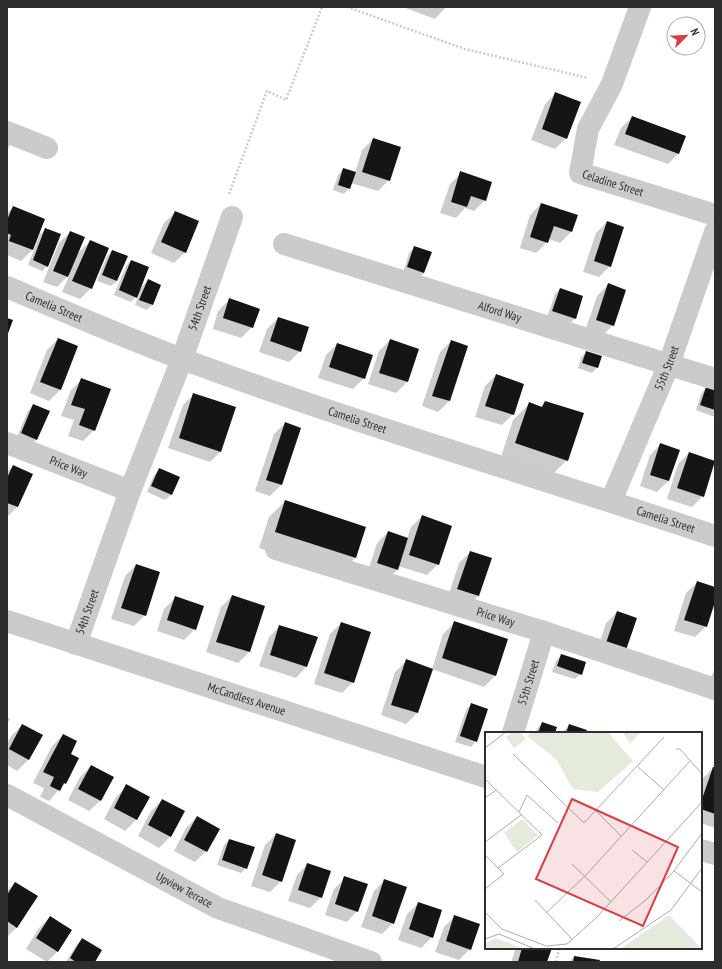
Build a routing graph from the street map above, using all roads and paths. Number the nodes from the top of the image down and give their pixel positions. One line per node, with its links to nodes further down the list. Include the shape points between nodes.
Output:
1 (322, 7): 8 (path, via 286,100 267,91 222,214)
2 (347, 7): 4 (path, via 465,49)
3 (640, 7): 4 (street)
4 (612, 84): 7 (street, Celadine Street, via 588,128 580,173)
5 (7, 132): 6 (street)
6 (46, 148)
7 (715, 215)
8 (232, 217): 12 (street, 54th Street)
9 (715, 232): 13 (street, 55th Street)
10 (284, 244): 13 (street, Alford Way)
11 (7, 287): 12 (street, Camelia Street)
12 (182, 359): 16 (street, 54th Street); 17 (street, Camelia Street, via 349,418)
13 (669, 364): 14 (street, Alford Way); 17 (street, 55th Street)
14 (715, 379)
15 (7, 443): 16 (street, Price Way)
16 (130, 491): 22 (street, 54th Street)
17 (611, 501): 18 (street, Camelia Street)
18 (715, 536)
19 (276, 549): 21 (street, Price Way)
20 (7, 622): 22 (street, McCandless Avenue)
21 (544, 632): 23 (street, Price Way); 24 (street, 55th Street)
22 (76, 644): 25 (street, McCandless Avenue)
23 (715, 689)
24 (513, 732)
25 (485, 776)
26 (7, 795): 30 (street, Upview Terrace, via 218,908)
27 (702, 850): 28 (street)
28 (715, 854)
29 (559, 949): 31 (path)
30 (371, 962)
31 (556, 962)

